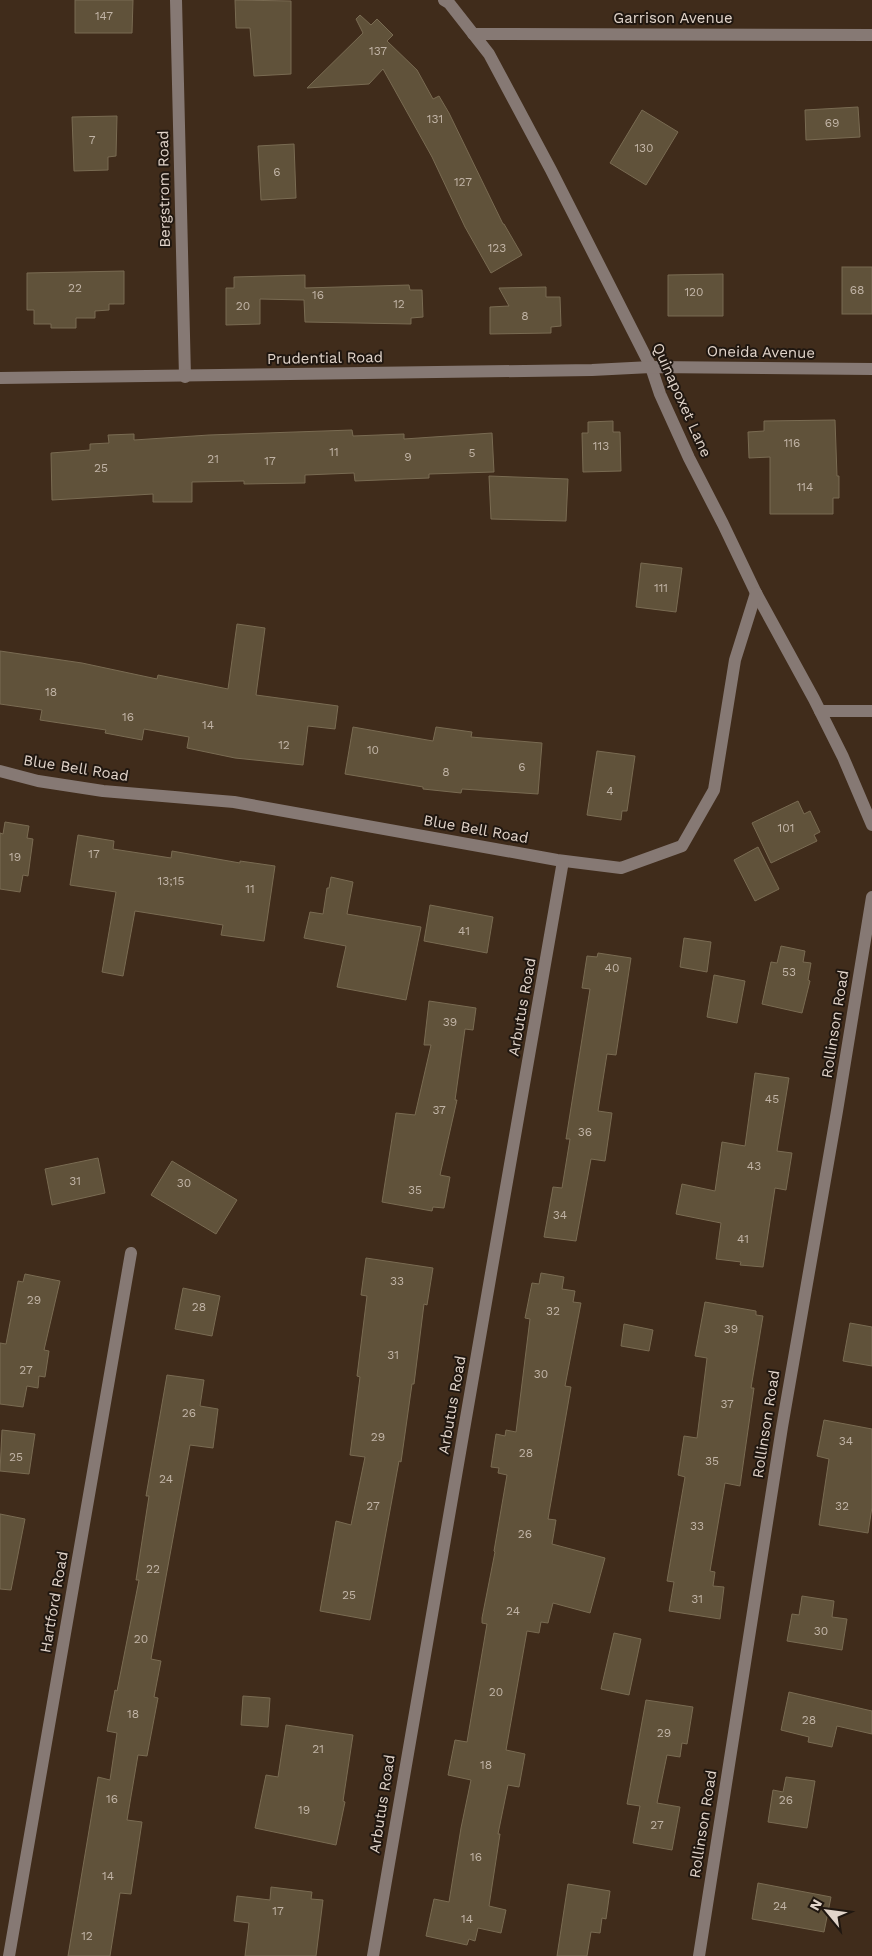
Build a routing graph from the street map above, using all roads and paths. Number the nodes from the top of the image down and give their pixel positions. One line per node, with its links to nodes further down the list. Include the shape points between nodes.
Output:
1 (176, 0): 7 (street, Bergstrom Road)
2 (444, 0): 3 (street, Quinapoxet Lane)
3 (473, 34): 4 (street, Garrison Avenue); 5 (street, Quinapoxet Lane, via 489,54)
4 (872, 35)
5 (651, 367): 6 (street, Oneida Avenue); 7 (street, Prudential Road); 9 (street, Quinapoxet Lane, via 689,458)
6 (872, 369)
7 (185, 377): 8 (street, Prudential Road)
8 (0, 378)
9 (756, 593): 10 (street, Quinapoxet Lane); 14 (street, Blue Bell Road, via 735,660 714,790 682,846 621,868)
10 (820, 711): 11 (street); 13 (street, Quinapoxet Lane)
11 (872, 711)
12 (0, 771): 14 (street, Blue Bell Road, via 94,790 234,802)
13 (872, 825)
14 (563, 860): 18 (street, Arbutus Road)
15 (872, 897): 19 (street, Rollinson Road, via 782,1427)
16 (132, 1253): 17 (street, Hartford Road)
17 (9, 1956)
18 (373, 1956)
19 (698, 1956)

